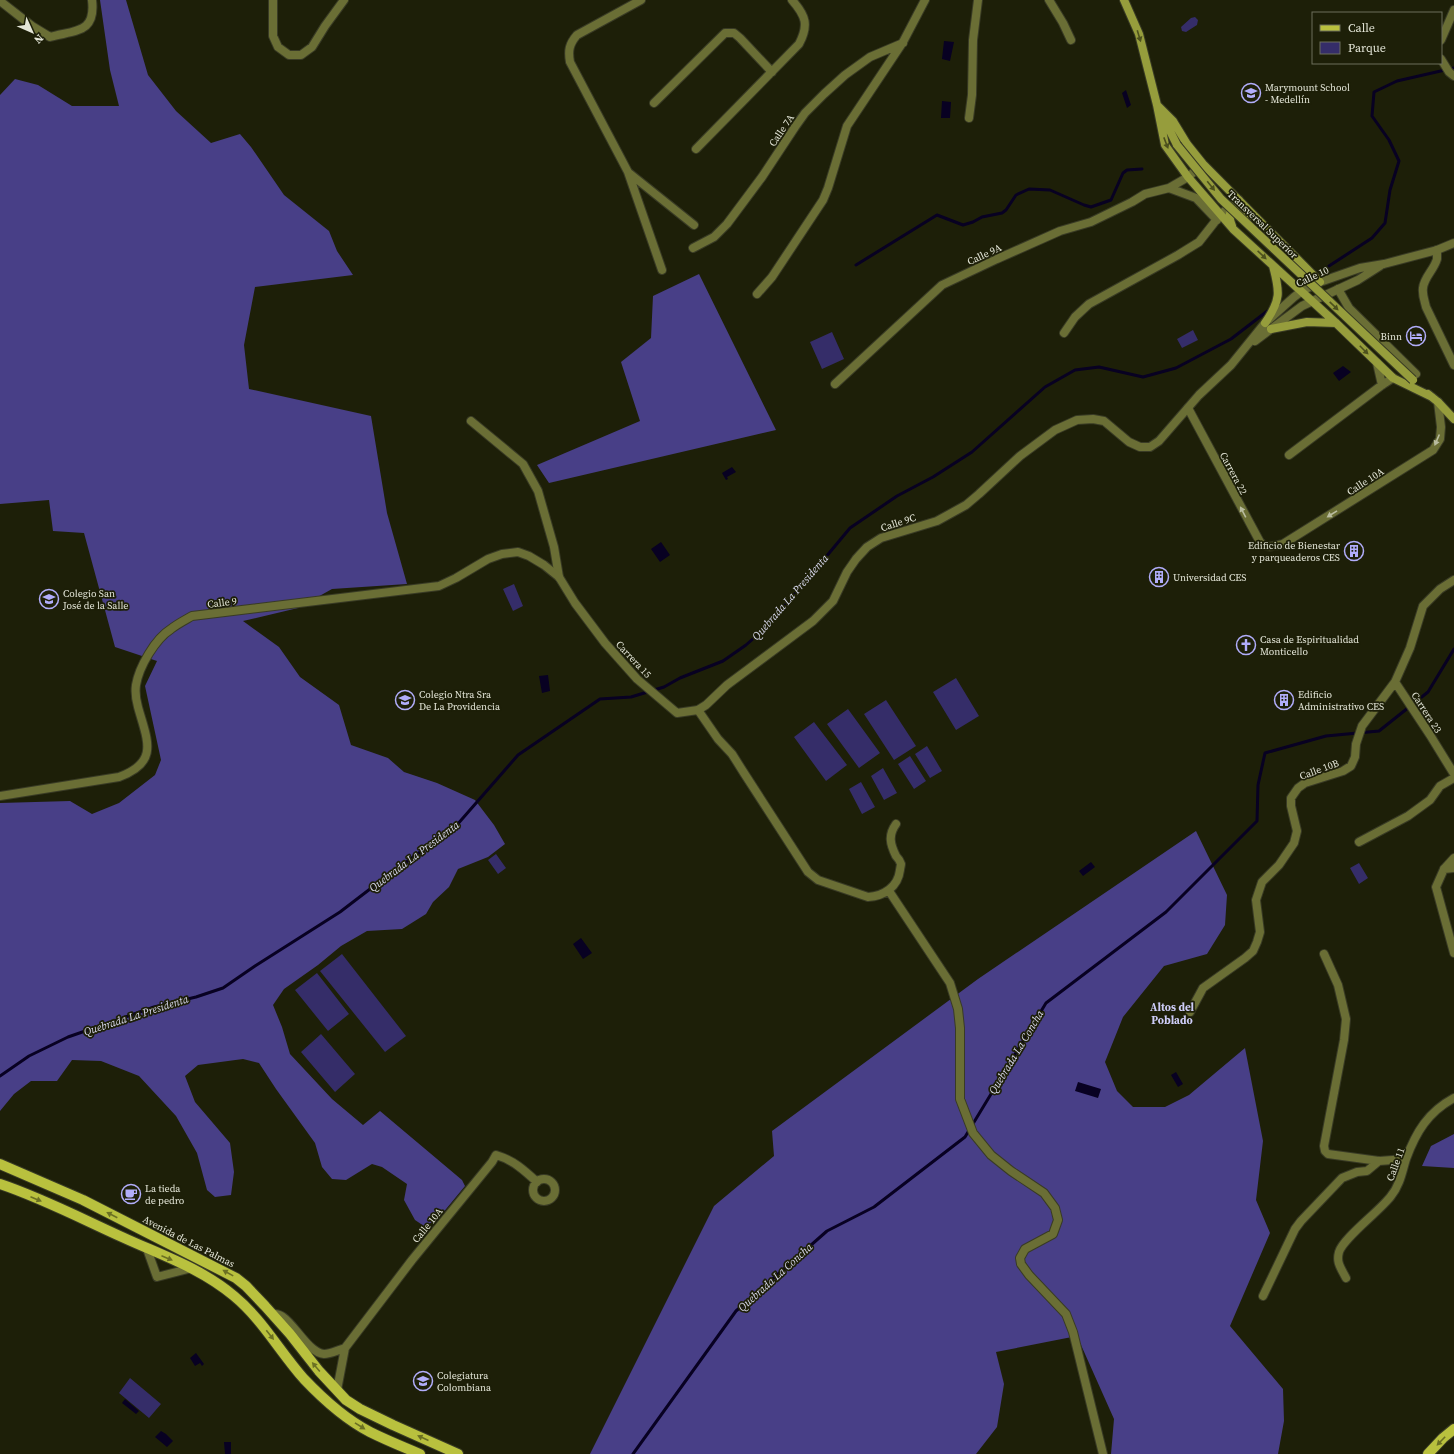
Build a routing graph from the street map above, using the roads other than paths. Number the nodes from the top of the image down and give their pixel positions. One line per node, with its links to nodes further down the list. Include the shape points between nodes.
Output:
1 (92, 0): 10 (street, via 92,18 88,26 50,37)
2 (273, 0): 3 (street, via 273,36 278,47 289,54 301,55 312,47)
3 (344, 0)
4 (641, 0): 21 (street, via 577,35 570,42 568,51 570,62)
5 (792, 0): 15 (street, via 801,10 805,21 804,35 799,44)
6 (925, 0): 14 (street)
7 (978, 0): 18 (street)
8 (1049, 0): 13 (street)
9 (1124, 0): 17 (main road, Transversal Superior, one-way to 17, via 1139,34)
10 (0, 1)
11 (1454, 10): 12 (street)
12 (1442, 38)
13 (1071, 40)
14 (903, 42): 31 (street, Calle 7A, via 870,57 824,94 805,113 727,224 714,237); 39 (street, via 847,126 823,200 772,277)
15 (772, 72): 16 (street, via 734,33 725,34); 19 (street)
16 (654, 103)
17 (1157, 105): 20 (main road, via 1173,121); 22 (main road, one-way to 22, via 1165,145); 48 (main road, Transversal Superior, one-way to 48, bridge, via 1177,145 1221,199)
18 (969, 118)
19 (696, 149)
20 (1203, 164): 22 (street, Calle 9A); 24 (main road)
21 (628, 172): 28 (street); 35 (street)
22 (1188, 177): 23 (street, Calle 9A); 26 (main road)
23 (1169, 188): 26 (street, via 1196,198); 50 (street, Calle 9A, via 1145,194 1091,222 1060,231 942,285)
24 (1239, 200): 25 (street); 27 (main road)
25 (1231, 209): 26 (street); 27 (main road, via 1238,209); 29 (main road, via 1229,218)
26 (1219, 217): 29 (main road); 44 (street, via 1199,242 1089,304 1075,317)
27 (1260, 223): 36 (main road)
28 (694, 225)
29 (1233, 229): 34 (main road, one-way to 34)
30 (1454, 243): 32 (street, Calle 10)
31 (693, 248)
32 (1437, 250): 33 (street, Calle 10); 47 (street, via 1437,259 1422,288 1426,308)
33 (1384, 264): 36 (street, Calle 10, via 1360,268); 37 (street, Calle 10, via 1358,280)
34 (1273, 265): 38 (main road); 41 (main road, via 1278,289 1277,299)
35 (662, 270)
36 (1320, 282): 38 (street, Calle 10)
37 (1338, 288): 40 (street, Calle 10); 48 (street, via 1349,308)
38 (1302, 291): 40 (main road); 41 (street, Calle 10)
39 (757, 294)
40 (1312, 301): 42 (main road); 43 (street, Calle 10)
41 (1265, 323): 45 (street, Calle 10)
42 (1336, 323): 43 (main road, via 1300,323); 46 (main road, one-way to 46)
43 (1272, 329): 45 (street, Calle 10)
44 (1064, 333)
45 (1246, 348): 53 (street, Calle 10)
46 (1377, 363): 49 (main road); 51 (street)
47 (1454, 365)
48 (1414, 377): 52 (main road, Transversal Superior)
49 (1393, 378): 51 (street); 52 (main road)
50 (835, 384)
51 (1382, 385): 57 (street)
52 (1435, 400): 55 (main road, Transversal Superior); 58 (street, Calle 10A, one-way to 58, via 1440,440 1433,450 1283,544)
53 (1188, 408): 54 (street, Calle 10, via 1159,441 1150,447 1140,447 1129,442 1104,421); 58 (street, Carrera 22, one-way to 53)
54 (1093, 419): 62 (street, Calle 9C, via 1077,420 1055,430 1020,456 966,505 950,515 881,538 867,547 847,572 833,600 813,622 727,685)
55 (1454, 419)
56 (471, 421): 59 (street, Carrera 15, via 524,464 538,491 554,547)
57 (1289, 455)
58 (1263, 546)
59 (559, 577): 62 (street, Carrera 15, via 575,604 637,679 676,713); 65 (street, Calle 9, via 544,565 518,552 488,559 439,586 192,616 169,629 142,664 136,686 136,698 148,746 147,755 136,769 119,777)
60 (1454, 580): 61 (street, Calle 10B, via 1440,589 1423,606 1410,648)
61 (1395, 682): 63 (street, Carrera 23); 74 (street, Calle 10B, via 1362,726 1351,766 1344,772 1305,783 1291,798 1297,831 1294,843 1279,865 1262,882 1256,900 1260,932 1253,951 1203,988)
62 (698, 710): 71 (street, via 732,754 808,872 818,880 868,897 876,897)
63 (1454, 774)
64 (1454, 778): 67 (street, via 1440,786 1430,800 1408,816)
65 (0, 796)
66 (896, 824): 71 (street, via 890,838 892,848 901,864 900,875)
67 (1358, 842)
68 (1454, 858): 70 (street)
69 (1454, 868): 70 (street)
70 (1444, 869): 72 (street, via 1436,887)
71 (889, 891): 91 (street, via 950,984 958,1009 960,1028 960,1099 973,1133 991,1155 1044,1193 1055,1208 1058,1220 1053,1234 1025,1249 1020,1258 1021,1264 1066,1314 1073,1332)
72 (1454, 953)
73 (1324, 954): 77 (street, via 1338,985 1346,1019 1325,1151 1328,1154)
74 (1190, 1012)
75 (1454, 1098): 76 (street, Calle 11, via 1430,1115 1420,1128)
76 (1406, 1159): 77 (street); 83 (street, Calle 11, via 1398,1186 1391,1197 1340,1250 1338,1261)
77 (1379, 1162): 84 (street, via 1367,1171 1342,1178 1301,1221)
78 (0, 1164): 85 (main road, Avenida de Las Palmas, one-way to 78, via 246,1286 223,1270 83,1200)
79 (536, 1182): 86 (street, Calle 10A, via 508,1158 496,1155)
80 (0, 1184): 81 (main road, one-way to 81)
81 (146, 1249): 82 (main road, one-way to 82); 82 (street, via 158,1277)
82 (192, 1268): 89 (main road, one-way to 89, via 208,1276 247,1308 304,1378 330,1404 369,1432)
83 (1346, 1278)
84 (1263, 1296)
85 (271, 1313): 86 (street, via 287,1320 311,1348 318,1352 324,1354); 87 (main road, Avenida de Las Palmas, one-way to 85)
86 (345, 1348): 87 (street, Calle 10A)
87 (337, 1390): 90 (main road, Avenida de Las Palmas, one-way to 87, via 360,1409)
88 (1454, 1429): 92 (main road, one-way to 92)
89 (420, 1454)
90 (458, 1454)
91 (1103, 1454)
92 (1428, 1454)

